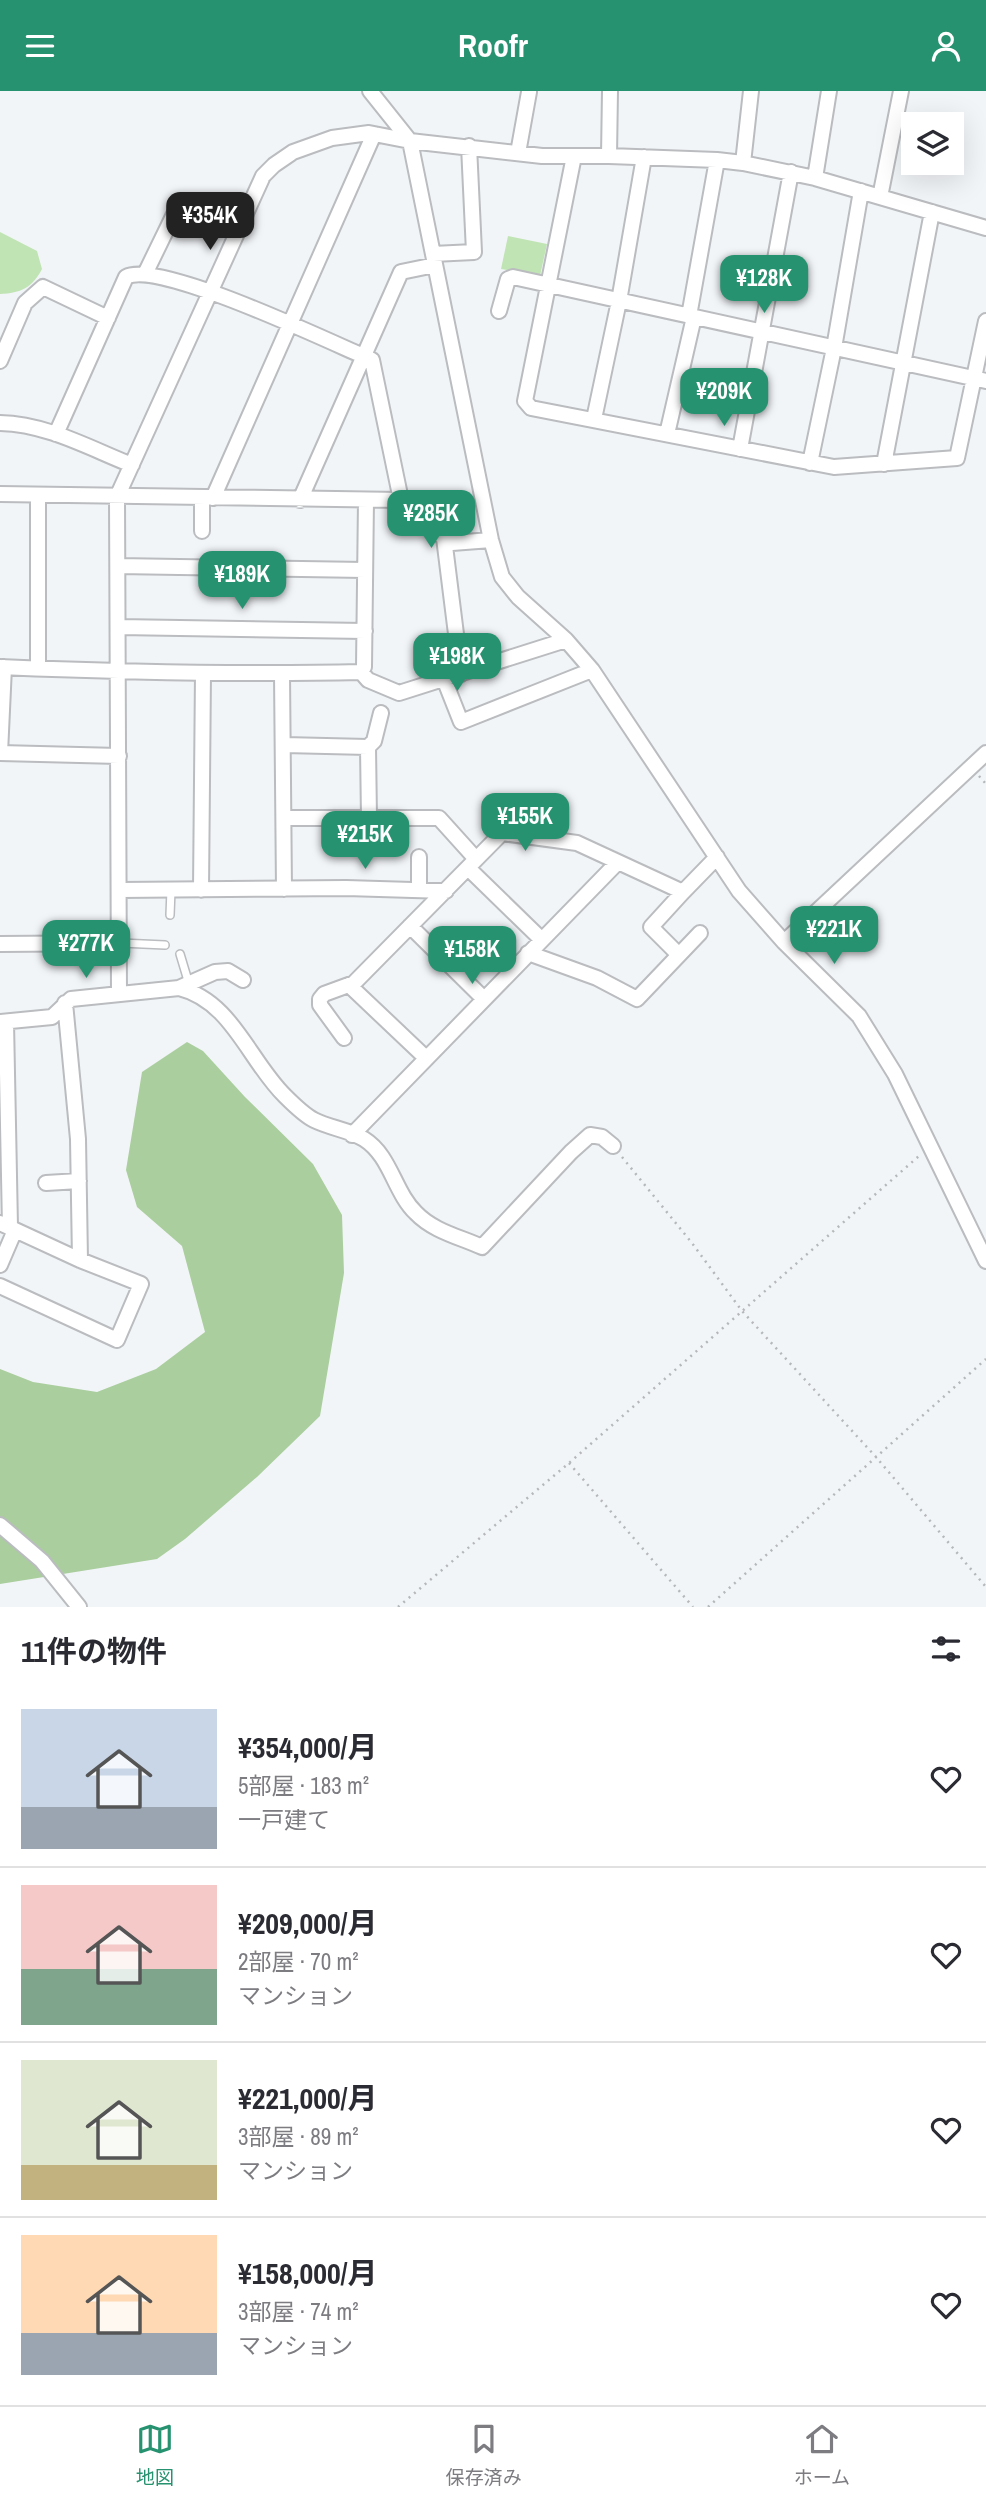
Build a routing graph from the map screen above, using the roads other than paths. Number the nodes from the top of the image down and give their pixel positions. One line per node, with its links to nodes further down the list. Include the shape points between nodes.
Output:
1 (370, 91): 8 (street)
2 (610, 91): 12 (street)
3 (751, 91): 15 (street)
4 (829, 91): 17 (street)
5 (901, 91): 19 (street)
6 (529, 92): 10 (street)
7 (374, 134): 8 (street); 21 (street, via 332,138 293,152 274,165 263,176); 32 (street)
8 (410, 141): 9 (street); 23 (street)
9 (469, 146): 10 (street); 23 (street, via 474,252)
10 (518, 153): 11 (street)
11 (575, 156): 12 (street); 25 (street)
12 (609, 156): 13 (street)
13 (644, 157): 14 (street); 27 (street)
14 (717, 159): 15 (street); 29 (street)
15 (743, 163): 16 (street)
16 (791, 172): 17 (street); 33 (street)
17 (815, 178): 18 (street)
18 (861, 191): 19 (street); 34 (street)
19 (880, 197): 20 (street)
20 (932, 212): 22 (street); 37 (street)
21 (240, 227): 24 (street, via 180,202); 26 (street)
22 (986, 228)
23 (434, 259): 35 (street, via 401,272); 56 (street)
24 (145, 274): 26 (street); 30 (street, via 126,277)
25 (547, 285): 27 (street); 28 (street, via 508,279); 39 (street, via 525,401 531,408)
26 (212, 290): 32 (street); 46 (street)
27 (619, 301): 29 (street); 39 (street)
28 (499, 311)
29 (692, 317): 33 (street); 42 (street)
30 (108, 318): 36 (street, via 43,287 25,303); 41 (street)
31 (986, 321): 38 (street)
32 (290, 325): 35 (street); 50 (street)
33 (762, 332): 34 (street); 43 (street)
34 (834, 348): 37 (street); 44 (street)
35 (363, 356): 51 (street); 53 (street, via 372,360)
36 (0, 361)
37 (903, 363): 38 (street); 45 (street)
38 (980, 380): 45 (street, via 957,458)
39 (594, 419): 42 (street)
40 (0, 423): 41 (street)
41 (56, 434): 46 (street)
42 (667, 434): 43 (street)
43 (740, 449): 44 (street)
44 (810, 463): 45 (street, via 834,467)
45 (884, 464)
46 (132, 465): 49 (street)
47 (0, 494): 48 (street)
48 (38, 495): 49 (street); 63 (street)
49 (117, 497): 50 (street); 57 (street)
50 (207, 498): 51 (street); 54 (street)
51 (300, 499): 52 (street)
52 (366, 500): 53 (street); 58 (street)
53 (401, 500): 55 (street, via 406,512)
54 (202, 531)
55 (443, 538): 56 (street, via 452,543); 69 (street)
56 (491, 540): 61 (street, via 502,577)
57 (118, 566): 58 (street); 59 (street)
58 (365, 570): 60 (street)
59 (119, 627): 60 (street); 65 (street)
60 (365, 631): 66 (street)
61 (566, 640): 64 (street); 69 (street)
62 (2, 667): 63 (street); 71 (street)
63 (38, 669): 65 (street)
64 (592, 670): 70 (street, via 461,722); 81 (street)
65 (119, 672): 67 (street); 77 (street)
66 (362, 672): 68 (street); 70 (street, via 368,680 399,693)
67 (203, 673): 68 (street); 87 (street)
68 (282, 674): 73 (street)
69 (461, 674): 70 (street)
70 (444, 679)
71 (1, 710): 75 (street)
72 (381, 713): 74 (street)
73 (284, 745): 74 (street); 78 (street)
74 (368, 747): 79 (street)
75 (0, 753): 77 (street)
76 (986, 753): 95 (street)
77 (119, 756): 85 (street)
78 (284, 818): 79 (street); 84 (street)
79 (369, 818): 83 (street, via 439,818)
80 (419, 857): 88 (street)
81 (717, 857): 90 (street); 95 (street, via 739,891)
82 (617, 863): 83 (street, via 577,843 502,833); 90 (street); 94 (street)
83 (472, 864): 89 (street); 94 (street)
84 (284, 889): 87 (street); 88 (street)
85 (120, 890): 86 (street); 96 (street)
86 (171, 890): 87 (street); 91 (lane)
87 (201, 890)
88 (419, 890): 89 (street)
89 (446, 891): 92 (street)
90 (683, 892): 101 (street, via 651,927)
91 (170, 915)
92 (411, 926): 103 (street); 106 (street)
93 (700, 933): 101 (street)
94 (542, 940): 99 (street)
95 (784, 942): 117 (street, via 859,1016 895,1074)
96 (121, 943): 97 (street); 98 (lane); 105 (street)
97 (0, 944)
98 (165, 944)
99 (528, 953): 101 (street, via 597,978 637,999); 106 (street)
100 (180, 954): 104 (lane)
101 (678, 955)
102 (243, 980): 104 (street, via 228,971 215,972)
103 (349, 985): 109 (street, via 320,999); 110 (street)
104 (184, 986): 105 (street); 111 (street, via 225,1016 284,1095 312,1119)
105 (119, 994): 107 (street)
106 (484, 999): 110 (street)
107 (65, 1003): 108 (street, via 52,1017); 113 (street)
108 (3, 1022): 115 (street)
109 (344, 1038)
110 (426, 1058): 111 (street)
111 (352, 1135): 112 (street, via 382,1156 413,1211 428,1224 482,1247 590,1135)
112 (613, 1146)
113 (79, 1181): 114 (street); 116 (street)
114 (46, 1183)
115 (8, 1227): 116 (street); 118 (street)
116 (80, 1260): 119 (street, via 141,1284 117,1340)
117 (986, 1261)
118 (0, 1263)
119 (0, 1286)
120 (0, 1525): 121 (street, via 42,1560)
121 (79, 1607)

